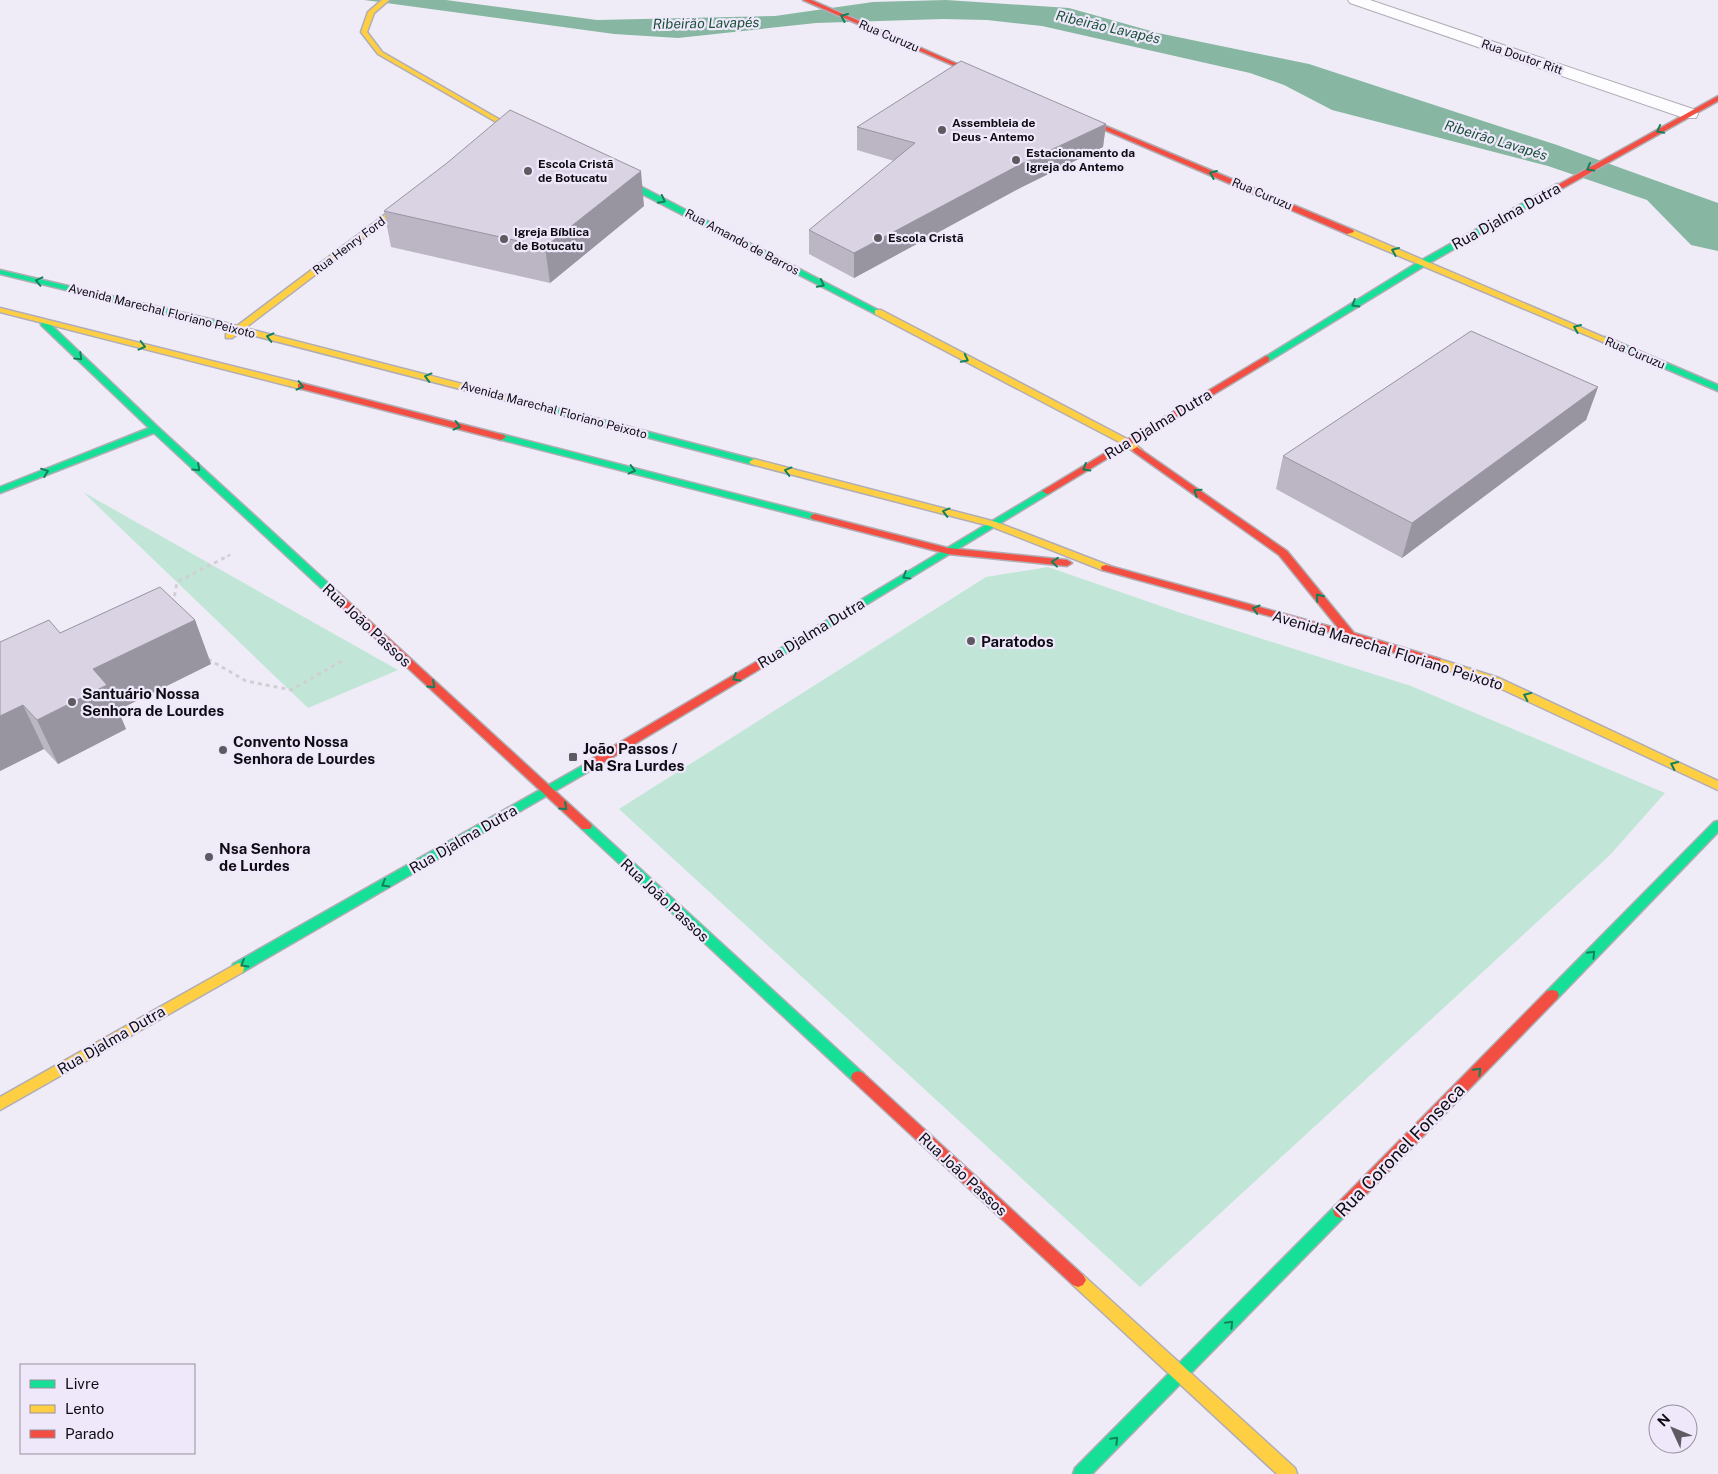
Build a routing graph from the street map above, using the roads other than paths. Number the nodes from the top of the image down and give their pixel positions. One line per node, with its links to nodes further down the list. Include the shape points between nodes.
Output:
1 (386, 0): 8 (street, via 371,12 364,32 380,52 503,129)
2 (806, 0): 4 (street, Rua Curuzu, one-way to 2)
3 (1355, 0): 7 (street, Rua Doutor Ritt)
4 (1003, 85)
5 (1718, 98): 7 (street, Rua Djalma Dutra)
6 (1058, 108): 11 (street, Rua Curuzu, one-way to 6)
7 (1690, 114): 11 (street, Rua Djalma Dutra, one-way to 11)
8 (542, 143)
9 (603, 171): 24 (street, Rua Amando de Barros, one-way to 24)
10 (421, 192): 17 (street, Rua Henry Ford)
11 (1423, 262): 21 (street, Rua Curuzu, one-way to 11); 24 (street, Rua Djalma Dutra, one-way to 24)
12 (0, 272): 13 (street, Avenida Marechal Floriano Peixoto, one-way to 12)
13 (84, 292): 14 (street); 17 (street, Avenida Marechal Floriano Peixoto)
14 (72, 299)
15 (0, 310): 16 (street, Avenida Marechal Floriano Peixoto)
16 (47, 318): 20 (street, Avenida Marechal Floriano Peixoto, one-way to 20); 22 (street, Rua João Passos, one-way to 22)
17 (239, 329): 18 (street, Rua Henry Ford); 23 (street, Avenida Marechal Floriano Peixoto, one-way to 17)
18 (222, 341)
19 (206, 350): 20 (street)
20 (187, 357): 25 (street, Avenida Marechal Floriano Peixoto, one-way to 25)
21 (1718, 388)
22 (155, 429): 26 (street, one-way to 22); 32 (street, Rua João Passos, one-way to 32)
23 (630, 430): 25 (street); 27 (street, Avenida Marechal Floriano Peixoto, one-way to 23)
24 (1128, 443): 27 (street, Rua Djalma Dutra, one-way to 27); 30 (street, Rua Amando de Barros, one-way to 24, via 1283,553)
25 (599, 462): 28 (street, Avenida Marechal Floriano Peixoto, one-way to 28)
26 (0, 490)
27 (993, 524): 28 (street, Rua Djalma Dutra); 29 (street, Avenida Marechal Floriano Peixoto)
28 (948, 551): 29 (street, Avenida Marechal Floriano Peixoto, one-way to 28); 32 (street, Rua Djalma Dutra, one-way to 32)
29 (1104, 567): 30 (street, Avenida Marechal Floriano Peixoto, one-way to 29)
30 (1350, 635): 31 (street, Avenida Marechal Floriano Peixoto, one-way to 30, via 1494,681)
31 (1718, 786)
32 (547, 791): 34 (street, Rua Djalma Dutra, one-way to 34); 35 (street, Rua João Passos, one-way to 35)
33 (1718, 825): 35 (street, Rua Coronel Fonseca, one-way to 33)
34 (0, 1104)
35 (1181, 1374): 36 (street, Rua Coronel Fonseca, one-way to 35); 37 (street, Rua João Passos)
36 (1081, 1474)
37 (1289, 1474)

